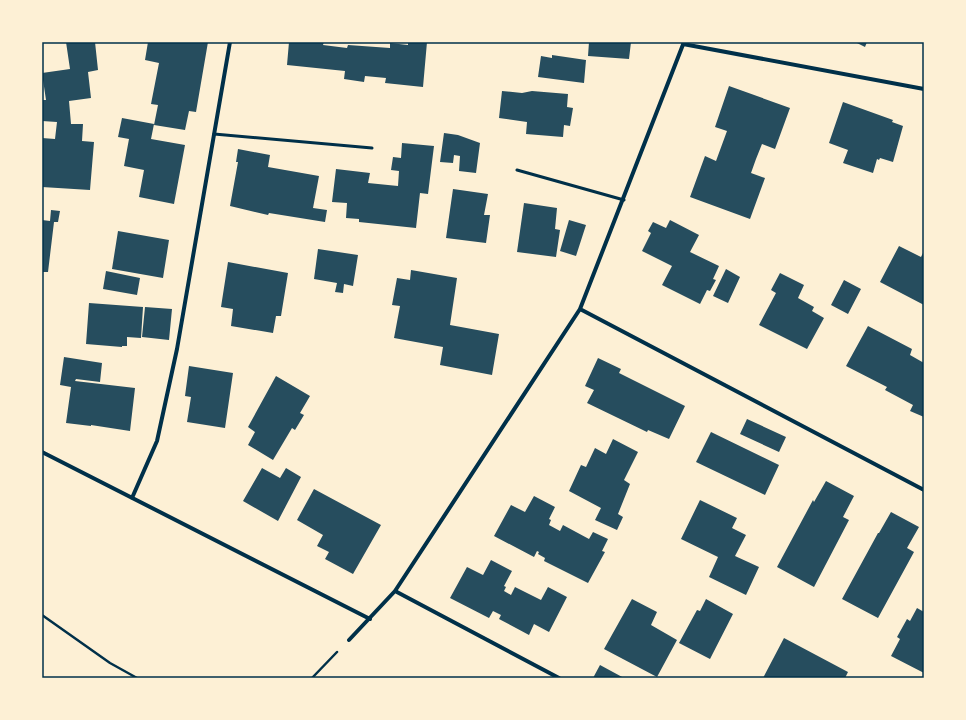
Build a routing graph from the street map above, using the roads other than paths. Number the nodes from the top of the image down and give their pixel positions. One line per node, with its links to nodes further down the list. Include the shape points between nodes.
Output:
1 (230, 42): 4 (street)
2 (683, 43): 3 (street); 7 (street)
3 (924, 89)
4 (214, 134): 5 (lane); 11 (street, via 177,348 157,441)
5 (372, 148)
6 (517, 170): 7 (lane)
7 (624, 200): 8 (street)
8 (580, 309): 10 (street); 12 (street)
9 (42, 452): 11 (street)
10 (924, 490)
11 (132, 498): 13 (street)
12 (395, 591): 13 (street); 15 (street)
13 (370, 619): 14 (street)
14 (348, 640)
15 (559, 678)

